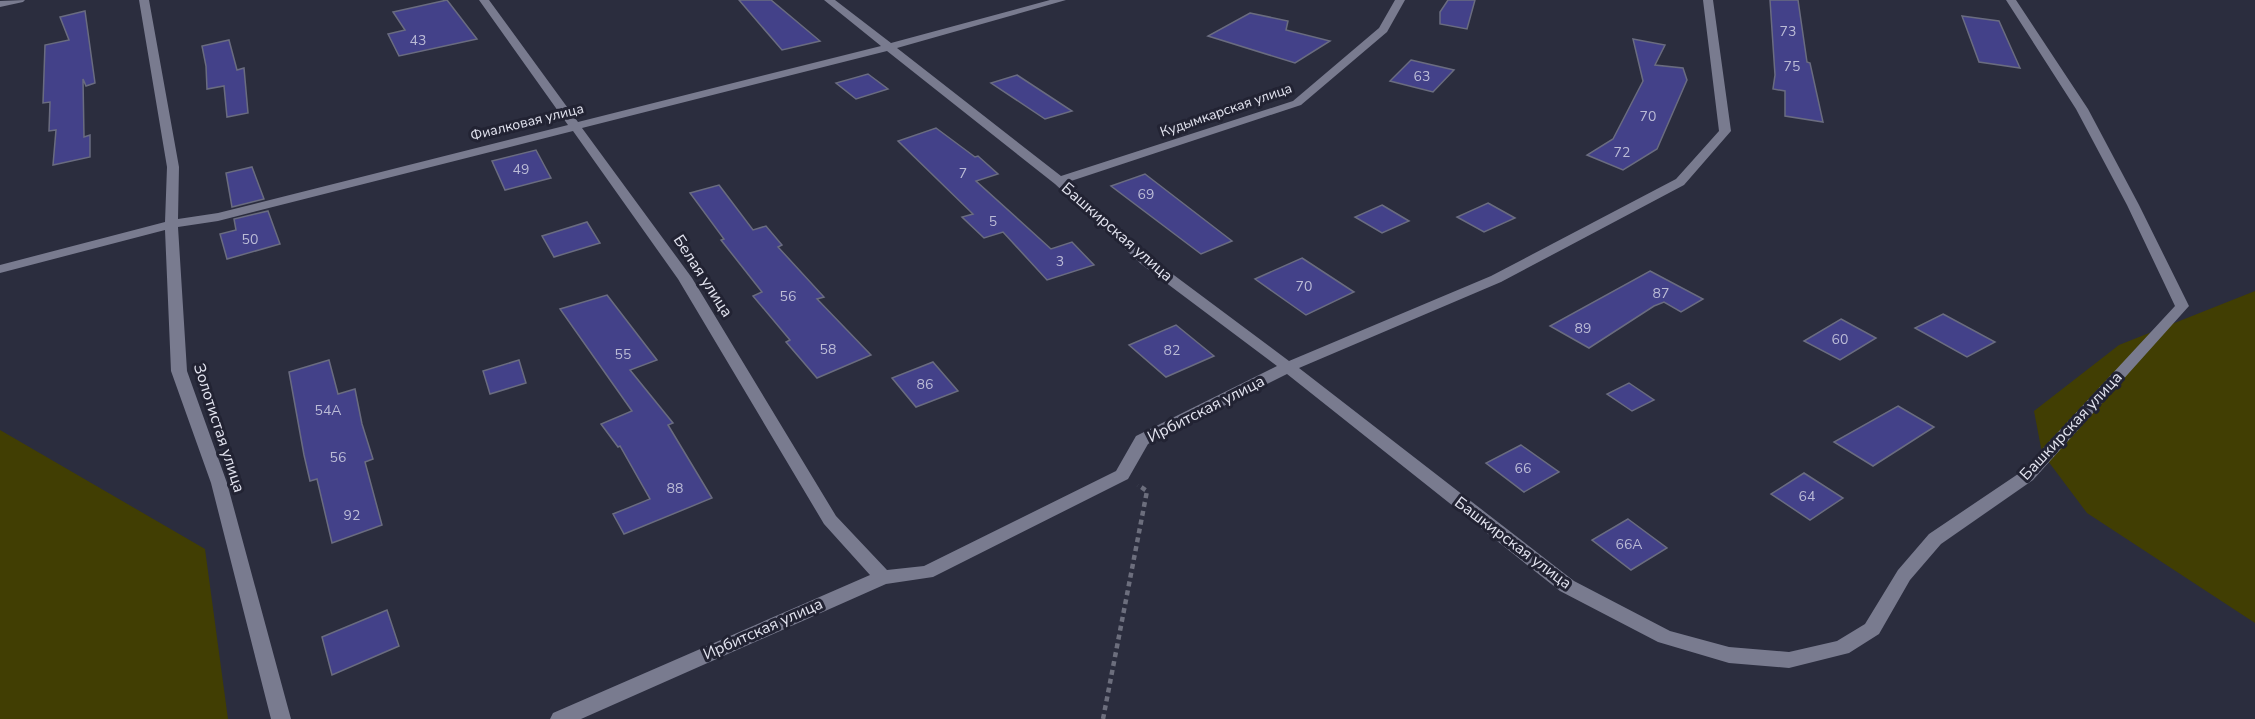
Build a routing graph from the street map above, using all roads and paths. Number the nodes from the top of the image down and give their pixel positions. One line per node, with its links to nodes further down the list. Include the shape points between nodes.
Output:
1 (20, 0): 9 (street)
2 (144, 0): 13 (street, Золотистая улица, via 173,166)
3 (484, 0): 11 (street, Белая улица)
4 (829, 0): 10 (street, Башкирская улица)
5 (1061, 0): 10 (street, Фиалковая улица)
6 (1400, 0): 12 (street, Кудымкарская улица, via 1383,30 1297,104)
7 (1707, 0): 15 (street, Ирбитская улица, via 1725,131 1680,182 1496,279)
8 (2011, 0): 15 (street, Башкирская улица, via 2082,109 2182,306 2027,476 1935,538 1904,574 1872,628 1842,648 1789,660 1729,655 1665,637 1567,586)
9 (0, 4)
10 (889, 47): 11 (street, Фиалковая улица); 12 (street, Башкирская улица)
11 (576, 126): 13 (street, Фиалковая улица, via 218,217); 17 (street, Белая улица, via 685,278 830,520)
12 (1059, 181): 15 (street, Башкирская улица, via 1146,261)
13 (171, 224): 14 (street, Фиалковая улица); 18 (street, Золотистая улица, via 179,371 219,483)
14 (0, 269)
15 (1288, 367): 16 (street, Ирбитская улица, via 1142,440)
16 (1122, 475): 17 (street, Ирбитская улица, via 927,572); 20 (path, via 1147,491)
17 (882, 577): 19 (street, Ирбитская улица)
18 (281, 719)
19 (560, 719)
20 (1103, 719)

